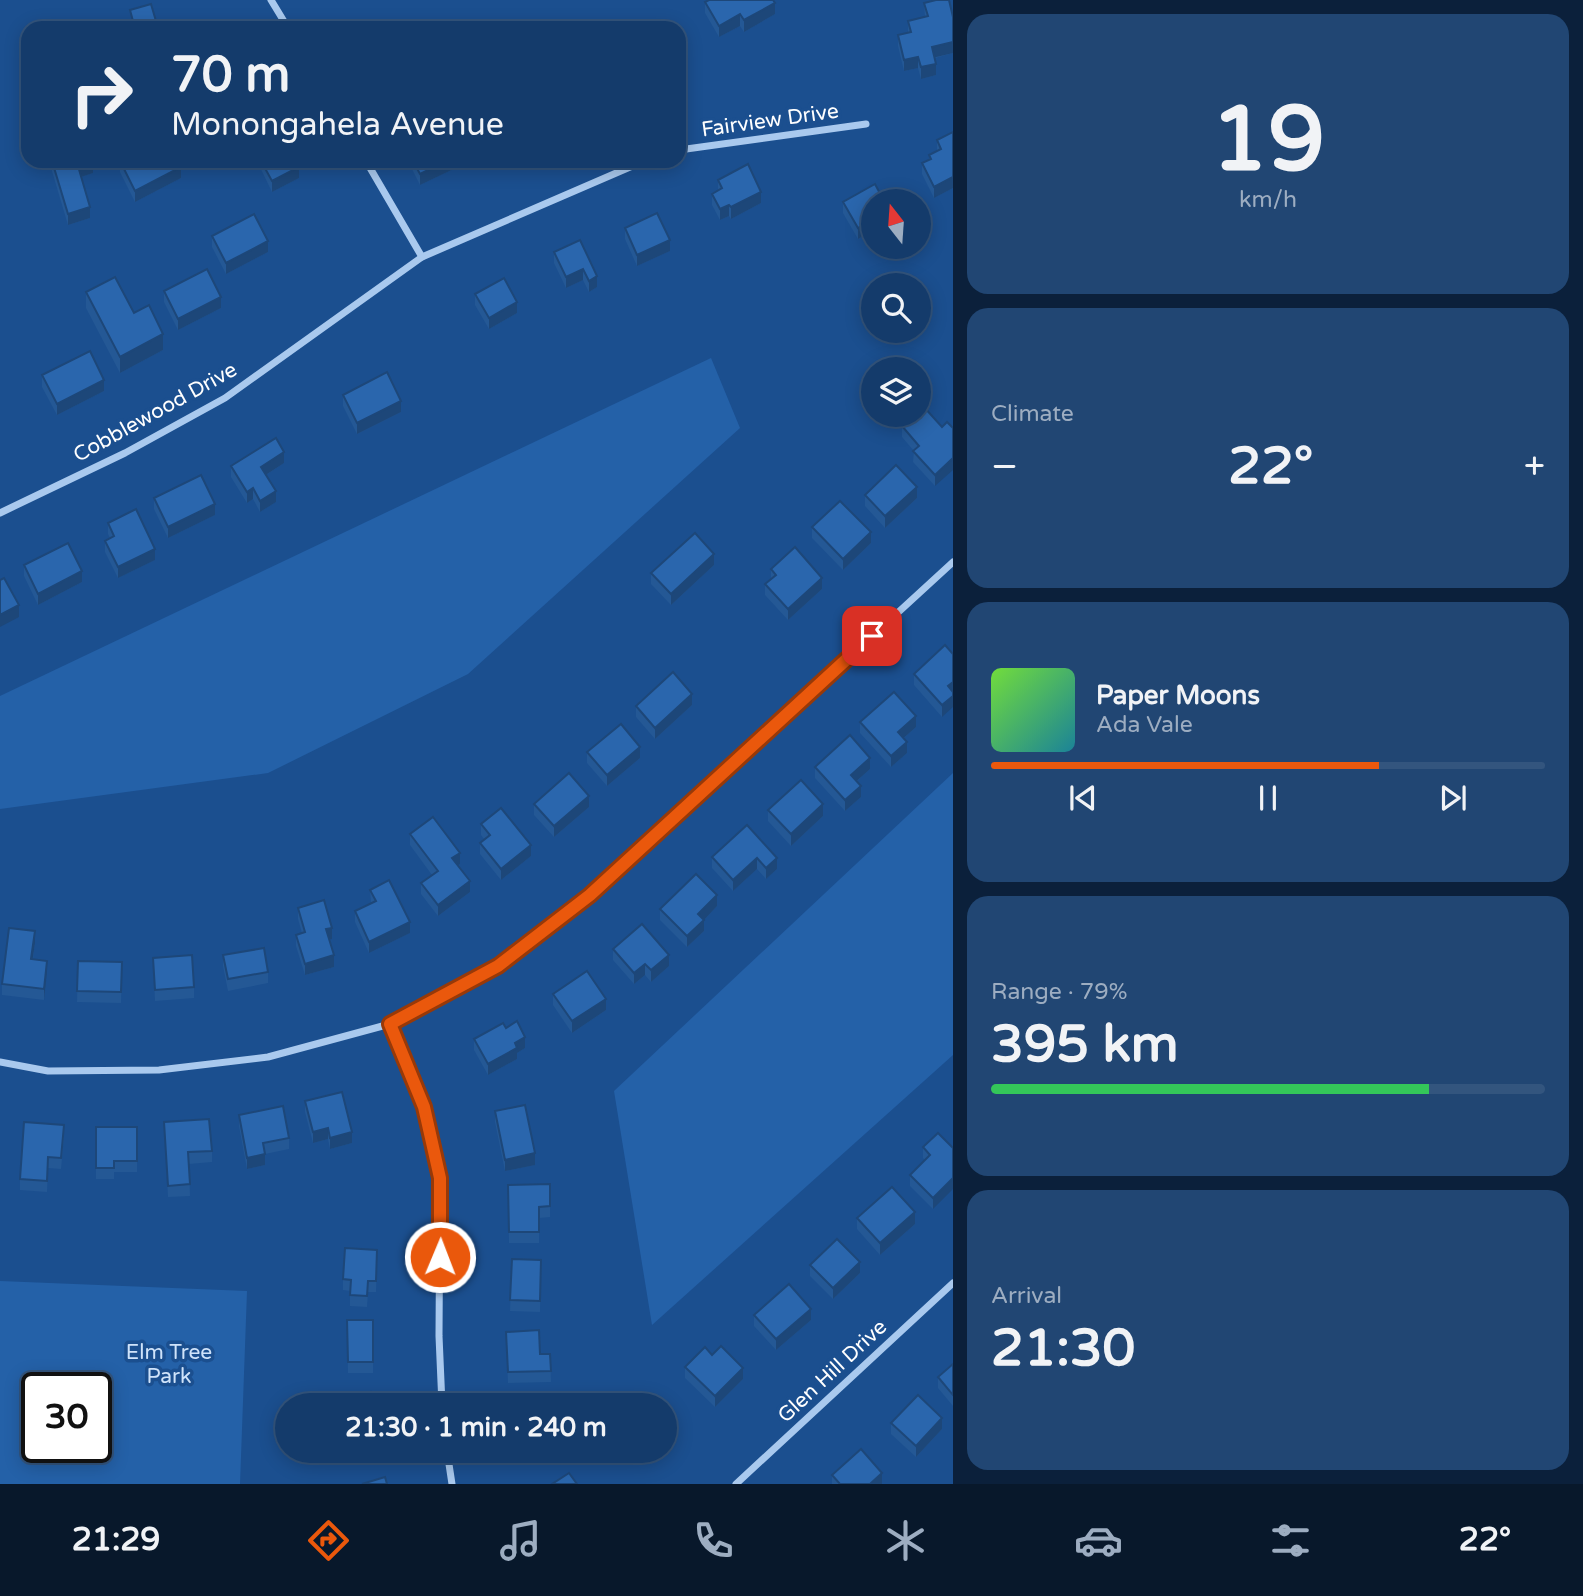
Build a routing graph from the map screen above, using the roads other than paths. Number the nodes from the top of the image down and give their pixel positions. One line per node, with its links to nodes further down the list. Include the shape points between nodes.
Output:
1 (271, 0): 2 (street)
2 (284, 21)
3 (866, 124): 4 (street, Fairview Drive)
4 (686, 149)
5 (370, 168): 7 (street)
6 (628, 168): 7 (street)
7 (422, 257): 8 (street, Cobblewood Drive, via 225,398)
8 (0, 513)
9 (953, 562): 10 (street, via 590,895 498,966)
10 (390, 1024): 11 (street, via 268,1057 159,1070 48,1071); 13 (street, via 424,1107 440,1178)
11 (0, 1062)
12 (953, 1283): 16 (street, Glen Hill Drive)
13 (441, 1393)
14 (449, 1463): 15 (street)
15 (452, 1484)
16 (736, 1484)

